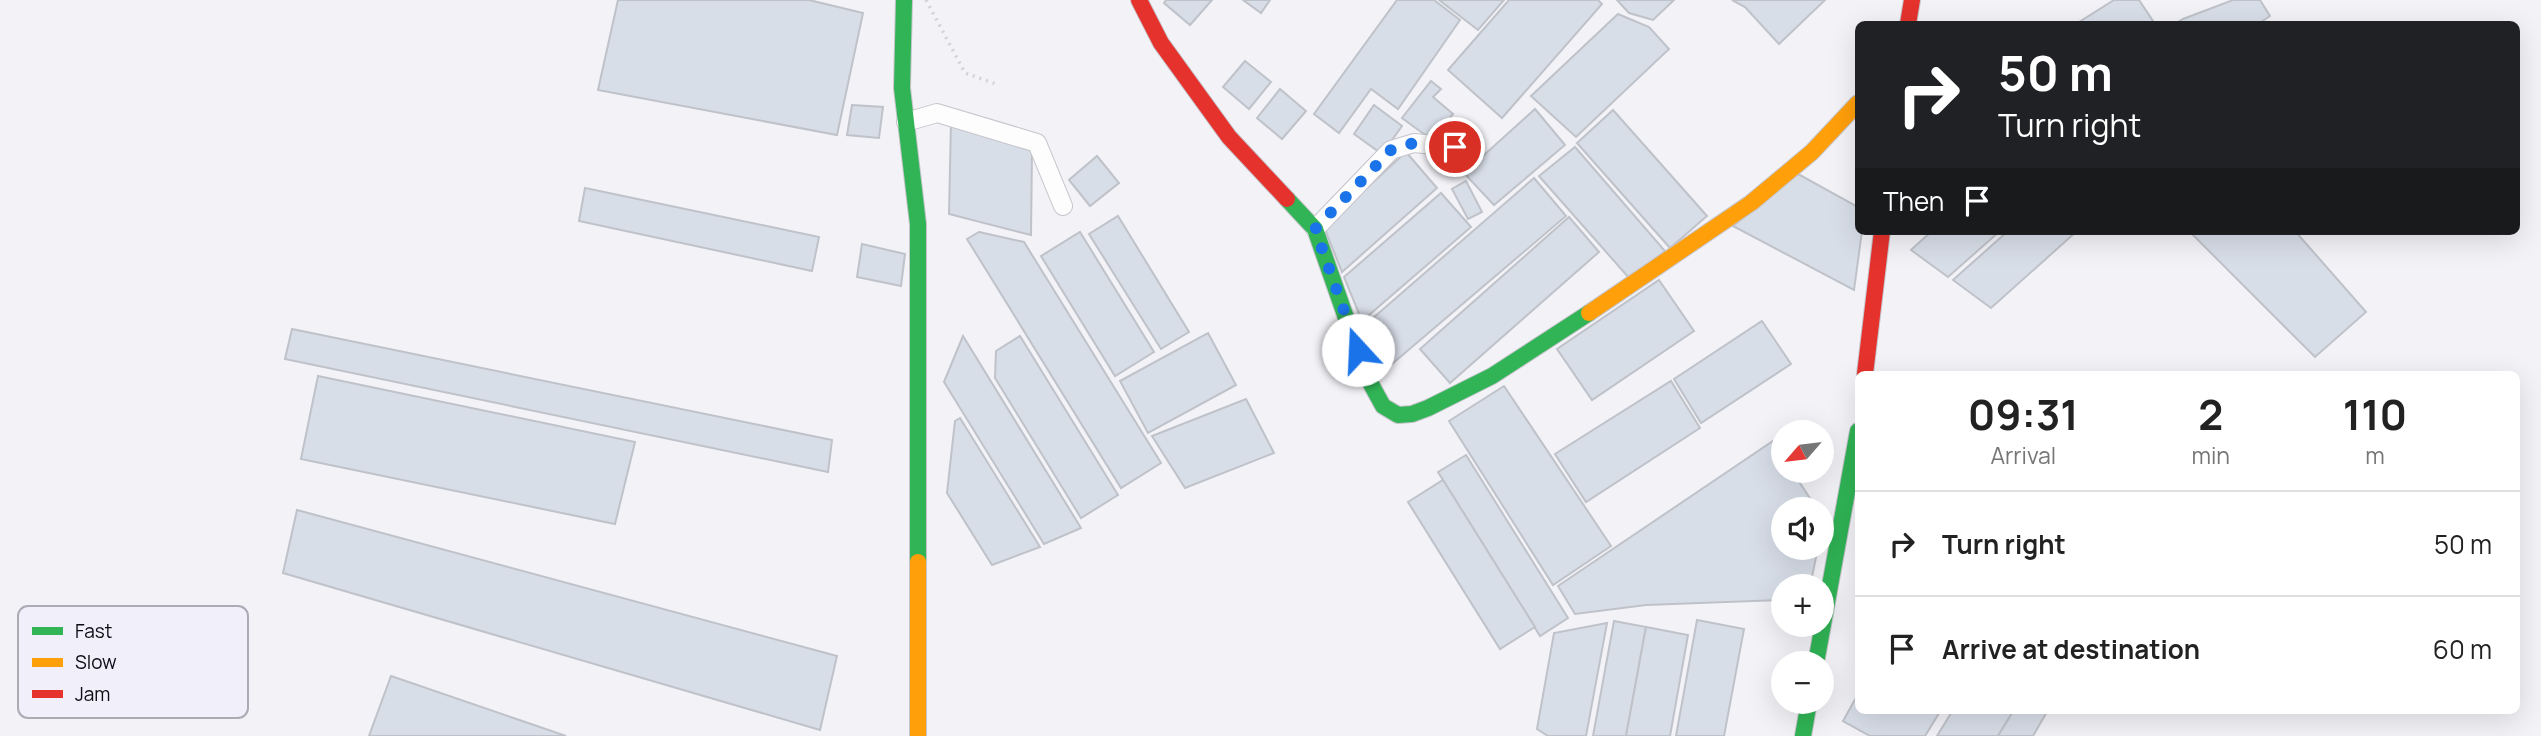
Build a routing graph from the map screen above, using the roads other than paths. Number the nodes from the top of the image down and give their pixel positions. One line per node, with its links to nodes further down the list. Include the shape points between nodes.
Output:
1 (904, 0): 6 (street)
2 (1139, 0): 9 (street, via 1161,43 1230,137)
3 (1912, 0): 4 (street)
4 (1908, 21)
5 (1855, 106): 9 (street, via 1812,152 1689,247 1492,376 1412,414 1398,415 1383,405 1366,375)
6 (906, 122): 8 (street, via 937,113 1038,144); 15 (street, via 918,224)
7 (1455, 147): 9 (street, via 1414,143 1391,150)
8 (1063, 206)
9 (1315, 229)
10 (1882, 235): 11 (street)
11 (1865, 371)
12 (1855, 448): 13 (street)
13 (1818, 651)
14 (1807, 714): 16 (street)
15 (918, 736)
16 (1803, 736)

